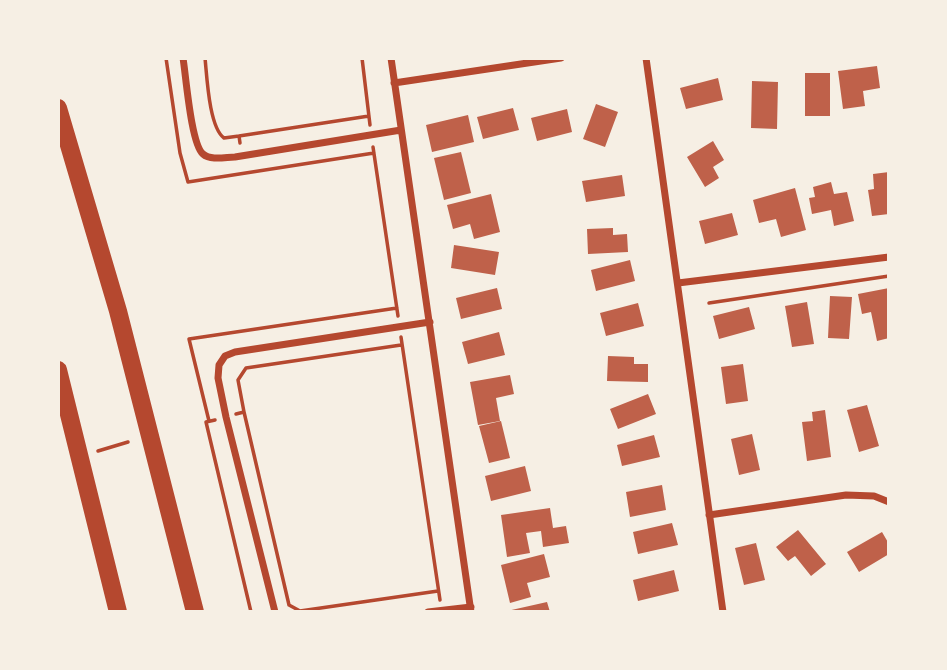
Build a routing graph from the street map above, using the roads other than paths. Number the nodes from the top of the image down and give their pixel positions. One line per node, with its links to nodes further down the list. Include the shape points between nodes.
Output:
1 (183, 58): 7 (street, via 190,111 200,149 209,157)
2 (391, 58): 5 (street)
3 (561, 58): 5 (street)
4 (646, 58): 9 (street)
5 (394, 83): 7 (street)
6 (58, 108): 16 (highway, via 118,311)
7 (401, 130): 10 (street)
8 (889, 257): 9 (street)
9 (678, 283): 13 (street)
10 (430, 322): 14 (street); 17 (street, via 235,352 219,365 226,417)
11 (58, 370): 15 (highway)
12 (889, 502): 13 (street, via 874,496 846,495)
13 (709, 515): 19 (street)
14 (471, 610): 18 (street)
15 (118, 612)
16 (195, 612)
17 (275, 612)
18 (428, 612)
19 (723, 612)

